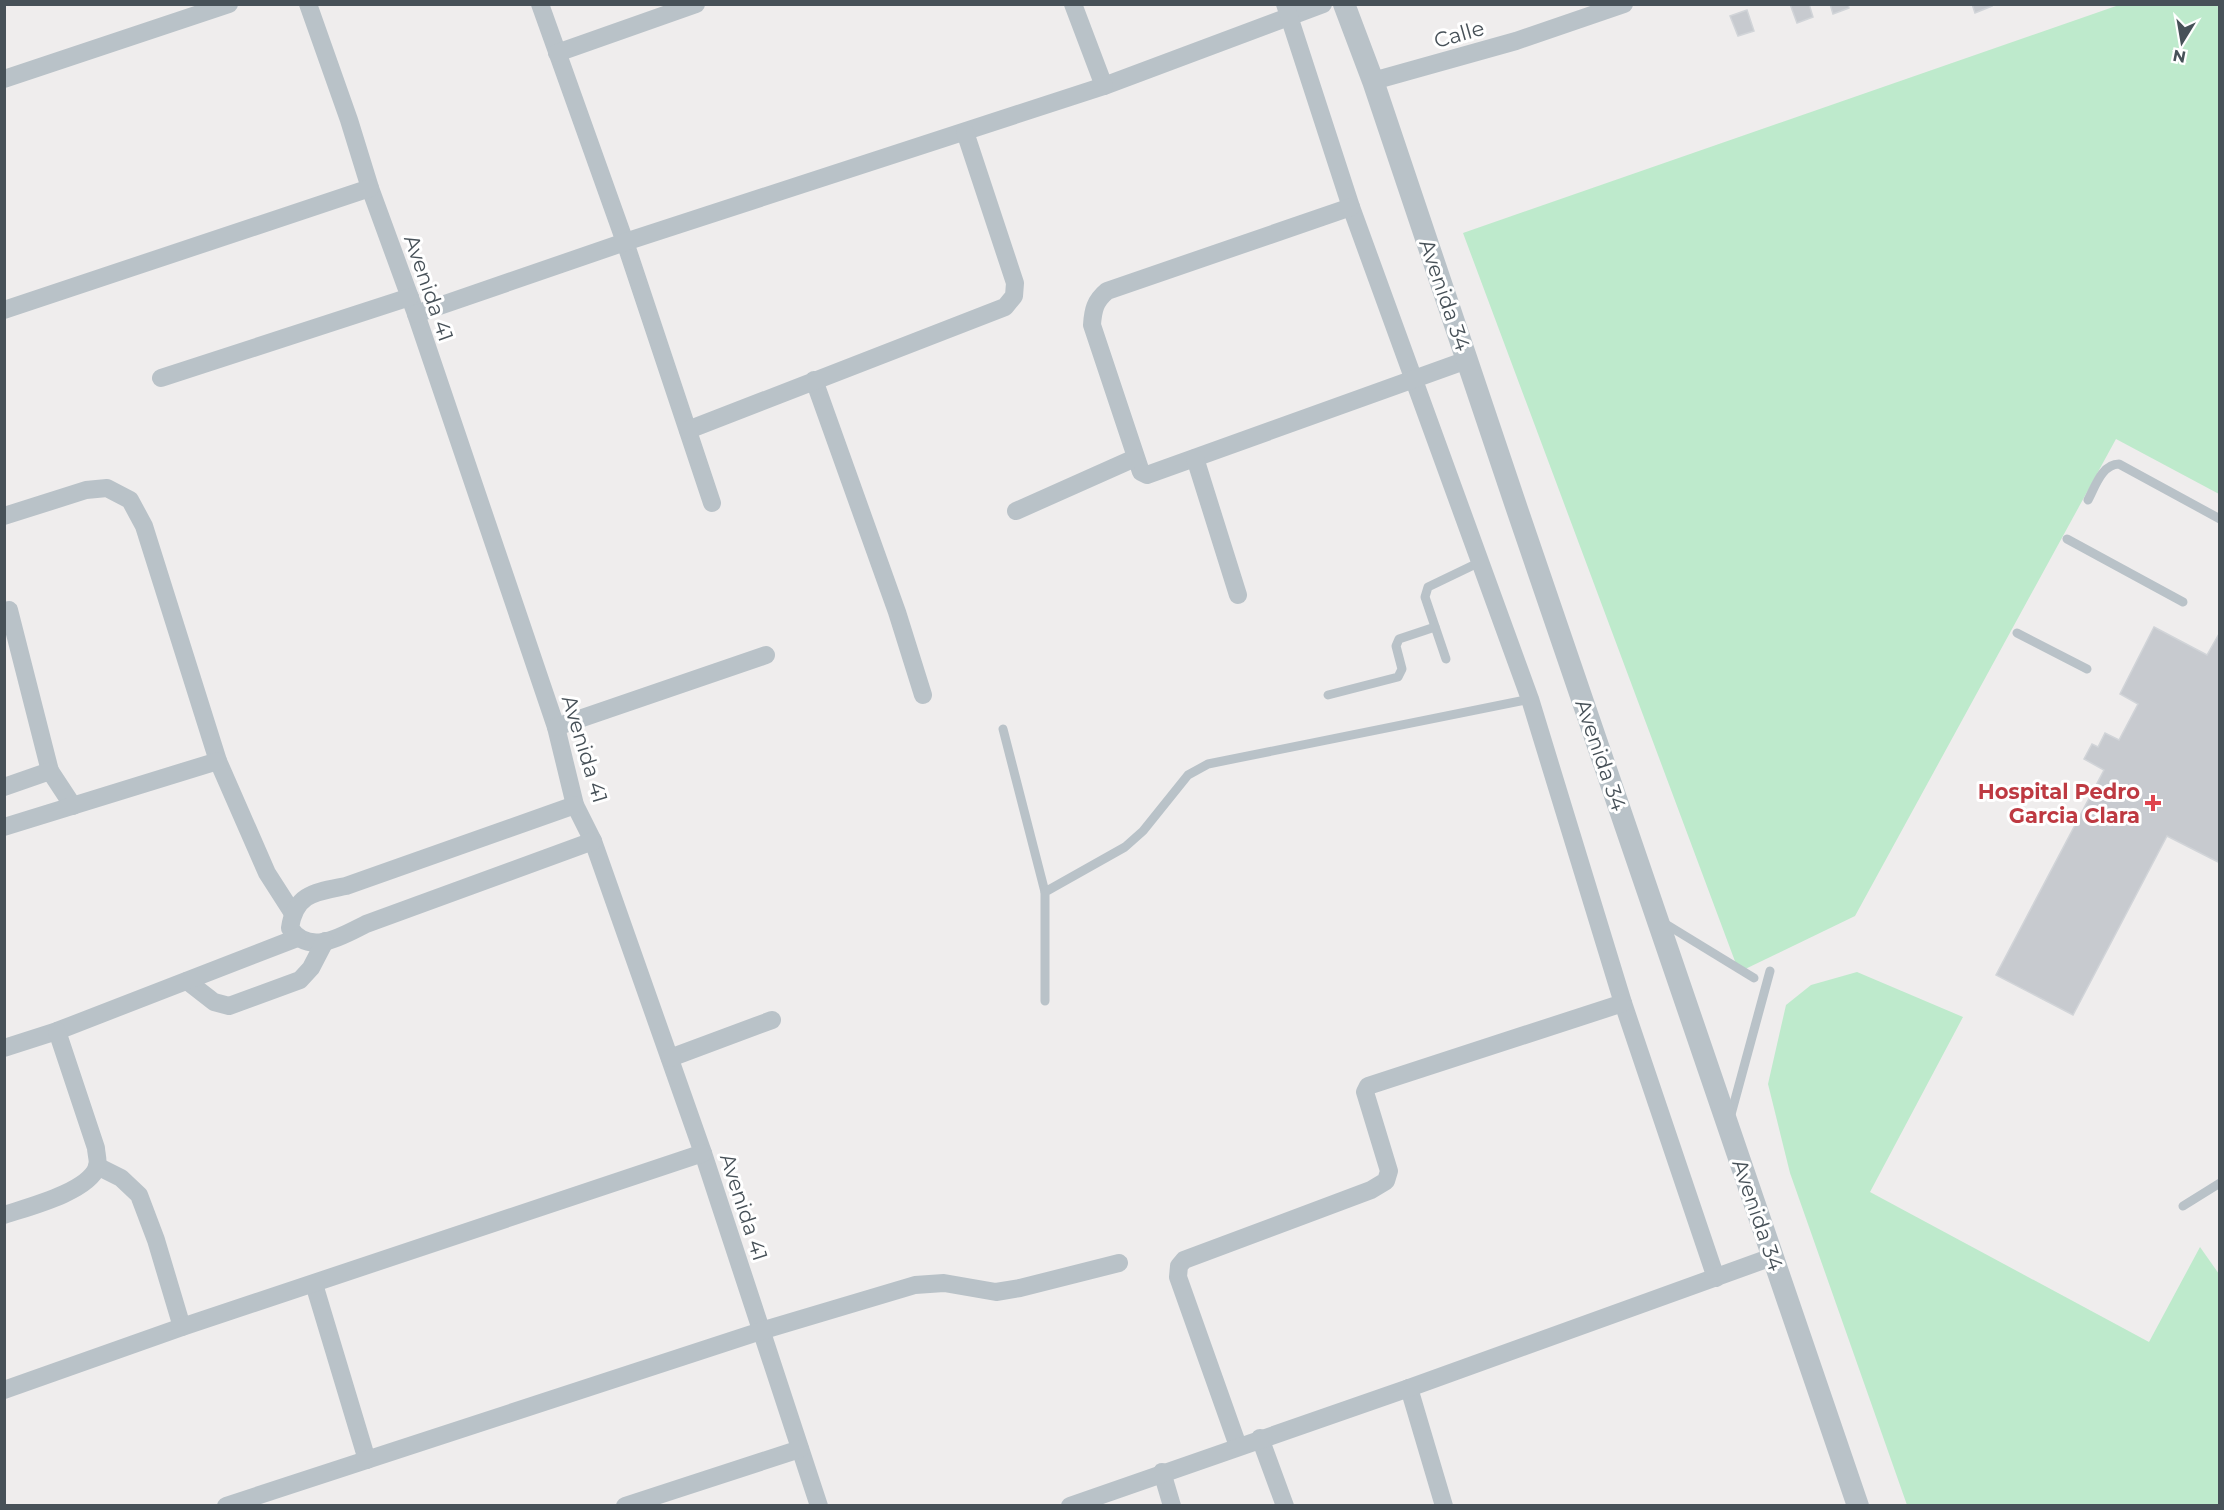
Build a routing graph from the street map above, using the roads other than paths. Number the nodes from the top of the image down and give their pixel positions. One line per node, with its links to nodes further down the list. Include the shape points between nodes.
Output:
1 (229, 4): 11 (street)
2 (308, 4): 15 (street, Avenida 41)
3 (540, 4): 10 (street)
4 (696, 4): 10 (street)
5 (1073, 4): 13 (street)
6 (1323, 4): 9 (street)
7 (1344, 4): 12 (street, Avenida 34)
8 (1624, 4): 12 (street, Calle, via 1516,41)
9 (1287, 11): 13 (street); 16 (street)
10 (557, 53): 17 (street)
11 (4, 79)
12 (1373, 81): 20 (street, Avenida 34)
13 (1104, 86): 14 (street)
14 (965, 132): 17 (street); 22 (street, via 1015,283 1014,296 1005,307 988,315)
15 (370, 188): 18 (street, Avenida 41); 19 (street)
16 (1351, 207): 23 (street); 25 (street, via 1107,291 1100,297 1092,325)
17 (625, 242): 18 (street); 24 (street)
18 (413, 306): 21 (street); 45 (street, Avenida 41)
19 (4, 310)
20 (1467, 360): 23 (street); 56 (street, Avenida 34)
21 (161, 378)
22 (814, 380): 24 (street); 42 (street)
23 (1413, 380): 26 (street); 33 (street)
24 (688, 430): 28 (street)
25 (1135, 458): 26 (street, via 1141,472 1147,475); 29 (street)
26 (1195, 459): 34 (street)
27 (2088, 500): 31 (lane, via 2107,467 2119,464)
28 (712, 503)
29 (1016, 511)
30 (4, 516): 47 (street, via 87,490 106,488 130,500 144,526)
31 (2220, 519)
32 (2067, 540): 35 (lane)
33 (1480, 562): 37 (lane, via 1428,587 1425,597); 44 (street)
34 (1238, 595)
35 (2183, 602)
36 (9, 610): 48 (street)
37 (1435, 627): 40 (lane); 43 (lane, via 1399,639 1396,646 1402,669 1398,676)
38 (2017, 633): 41 (lane)
39 (766, 655): 45 (street)
40 (1446, 659)
41 (2087, 669)
42 (923, 695)
43 (1328, 695)
44 (1530, 699): 54 (lane, via 1208,764 1188,775 1143,831 1125,847); 63 (street)
45 (556, 727): 50 (street, Avenida 41)
46 (1003, 729): 54 (lane)
47 (218, 762): 51 (street); 55 (street, via 267,873)
48 (50, 771): 49 (street); 51 (street)
49 (4, 788)
50 (575, 805): 53 (street, Avenida 41); 55 (street, via 346,886 316,892)
51 (73, 806): 52 (street)
52 (4, 828)
53 (593, 841): 58 (street); 67 (street, Avenida 41)
54 (1045, 892): 62 (lane)
55 (292, 912): 57 (street, via 290,928)
56 (1658, 920): 60 (lane); 68 (street, Avenida 34)
57 (297, 938): 58 (street, via 312,944); 61 (street)
58 (325, 941): 61 (street, via 300,980 229,1006 214,1002)
59 (1770, 971): 68 (lane)
60 (1755, 978)
61 (187, 981): 65 (street)
62 (1045, 1001)
63 (1623, 1003): 76 (street); 83 (street, via 1368,1086 1365,1092 1389,1171 1386,1181 1184,1260 1178,1277)
64 (772, 1020): 67 (street)
65 (57, 1031): 66 (street); 70 (street, via 96,1148)
66 (4, 1048)
67 (670, 1058): 69 (street, Avenida 41)
68 (1728, 1126): 74 (street, Avenida 34)
69 (703, 1153): 77 (street); 79 (street, Avenida 41)
70 (98, 1166): 73 (street, via 88,1180 67,1192); 78 (street, via 122,1178 139,1196)
71 (2220, 1183): 72 (lane)
72 (2183, 1206)
73 (4, 1215)
74 (1772, 1257): 76 (street); 94 (street, Avenida 34)
75 (1119, 1263): 79 (street, via 996,1292 944,1283 915,1285)
76 (1716, 1278): 80 (street)
77 (314, 1284): 78 (street); 85 (street)
78 (182, 1327): 81 (street)
79 (761, 1331): 84 (street, Avenida 41); 85 (street)
80 (1409, 1388): 82 (street); 93 (street)
81 (4, 1390)
82 (1260, 1438): 83 (street); 92 (street)
83 (1238, 1446): 86 (street)
84 (800, 1449): 88 (street); 89 (street, Avenida 41)
85 (367, 1460): 87 (street)
86 (1162, 1472): 90 (street); 91 (street)
87 (226, 1506)
88 (625, 1506)
89 (819, 1506)
90 (1070, 1506)
91 (1172, 1506)
92 (1285, 1506)
93 (1444, 1506)
94 (1858, 1506)

